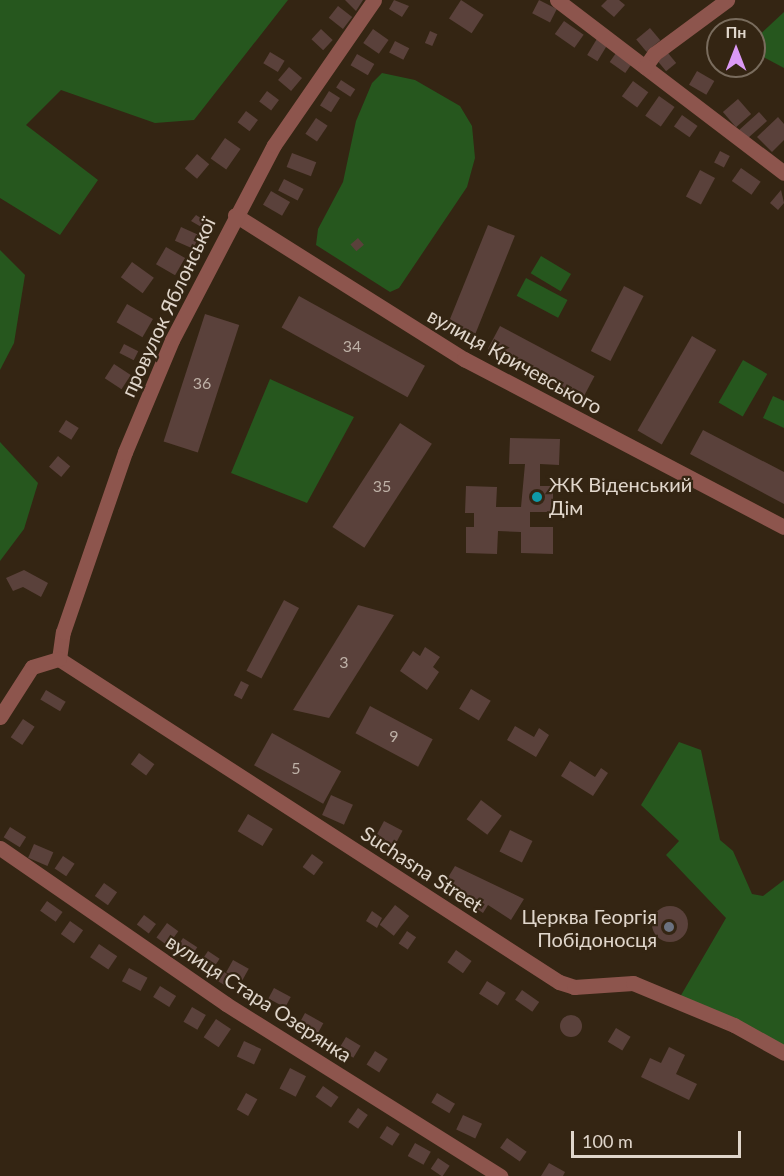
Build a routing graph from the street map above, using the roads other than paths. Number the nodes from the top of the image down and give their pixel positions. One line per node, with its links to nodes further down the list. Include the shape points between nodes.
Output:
1 (374, 0): 6 (street, провулок Яблонської, via 274,145)
2 (557, 0): 4 (street)
3 (728, 0): 4 (street, via 654,54)
4 (645, 68): 5 (street)
5 (784, 173)
6 (235, 215): 7 (street, вулиця Кричевського, via 464,359); 8 (street, провулок Яблонської, via 125,452 63,632)
7 (784, 527)
8 (59, 659): 9 (street, via 32,667); 11 (street, Suchasna Street, via 559,982 574,987 633,983 734,1025)
9 (0, 717)
10 (0, 848): 12 (street, вулиця Стара Озерянка, via 226,1005)
11 (784, 1053)
12 (500, 1176)

